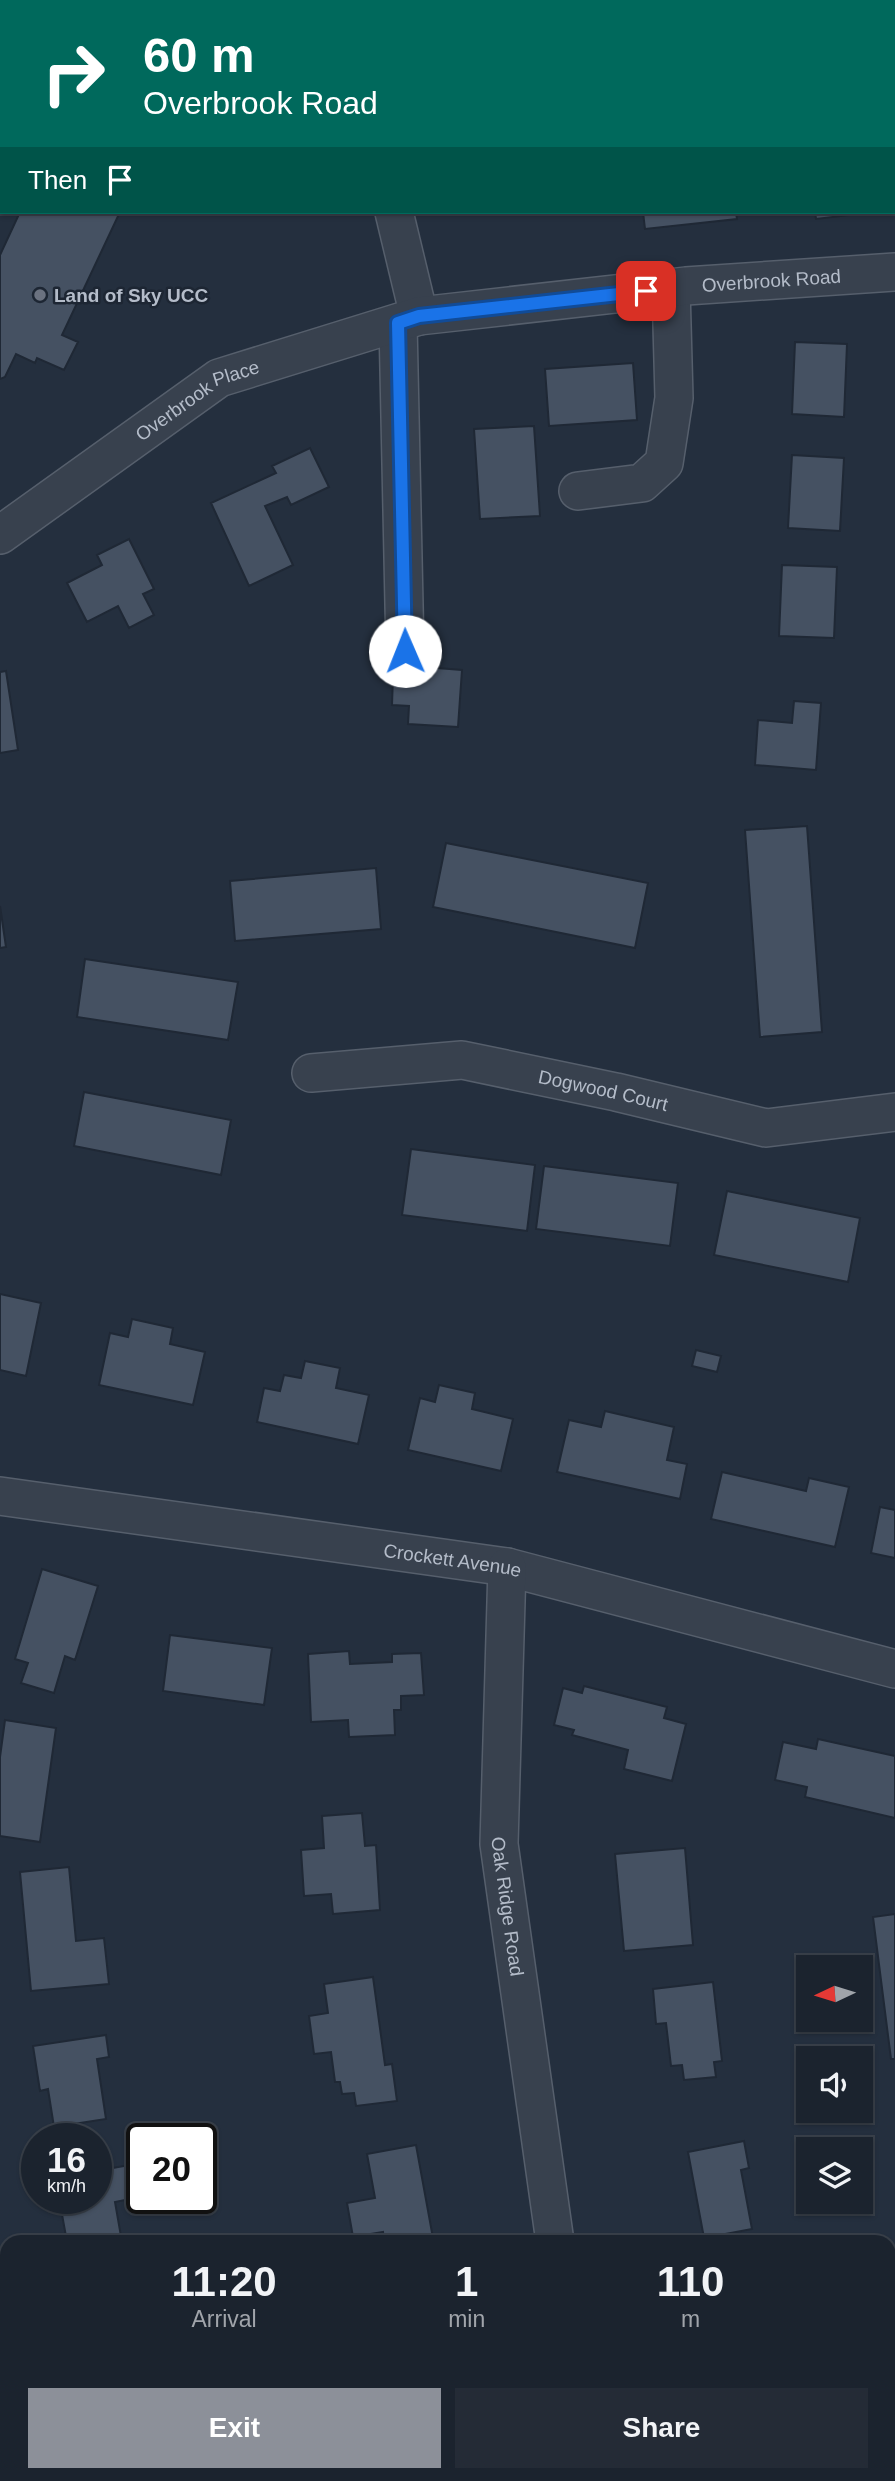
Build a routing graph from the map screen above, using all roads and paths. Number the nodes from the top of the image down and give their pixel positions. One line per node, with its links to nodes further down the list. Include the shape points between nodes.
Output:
1 (394, 214): 4 (street)
2 (895, 272): 3 (street, Overbrook Road)
3 (671, 288): 4 (street, Overbrook Road); 5 (street, via 674,398 664,463 642,484)
4 (408, 319): 6 (street, Overbrook Place, via 219,378); 7 (street)
5 (578, 491)
6 (0, 536)
7 (405, 651)
8 (311, 1073): 9 (street, Dogwood Court, via 461,1060 766,1128)
9 (895, 1112)
10 (0, 1496): 11 (street, Crockett Avenue)
11 (507, 1567): 12 (street, Crockett Avenue); 13 (street, Oak Ridge Road, via 499,1844)
12 (895, 1669)
13 (554, 2235)

